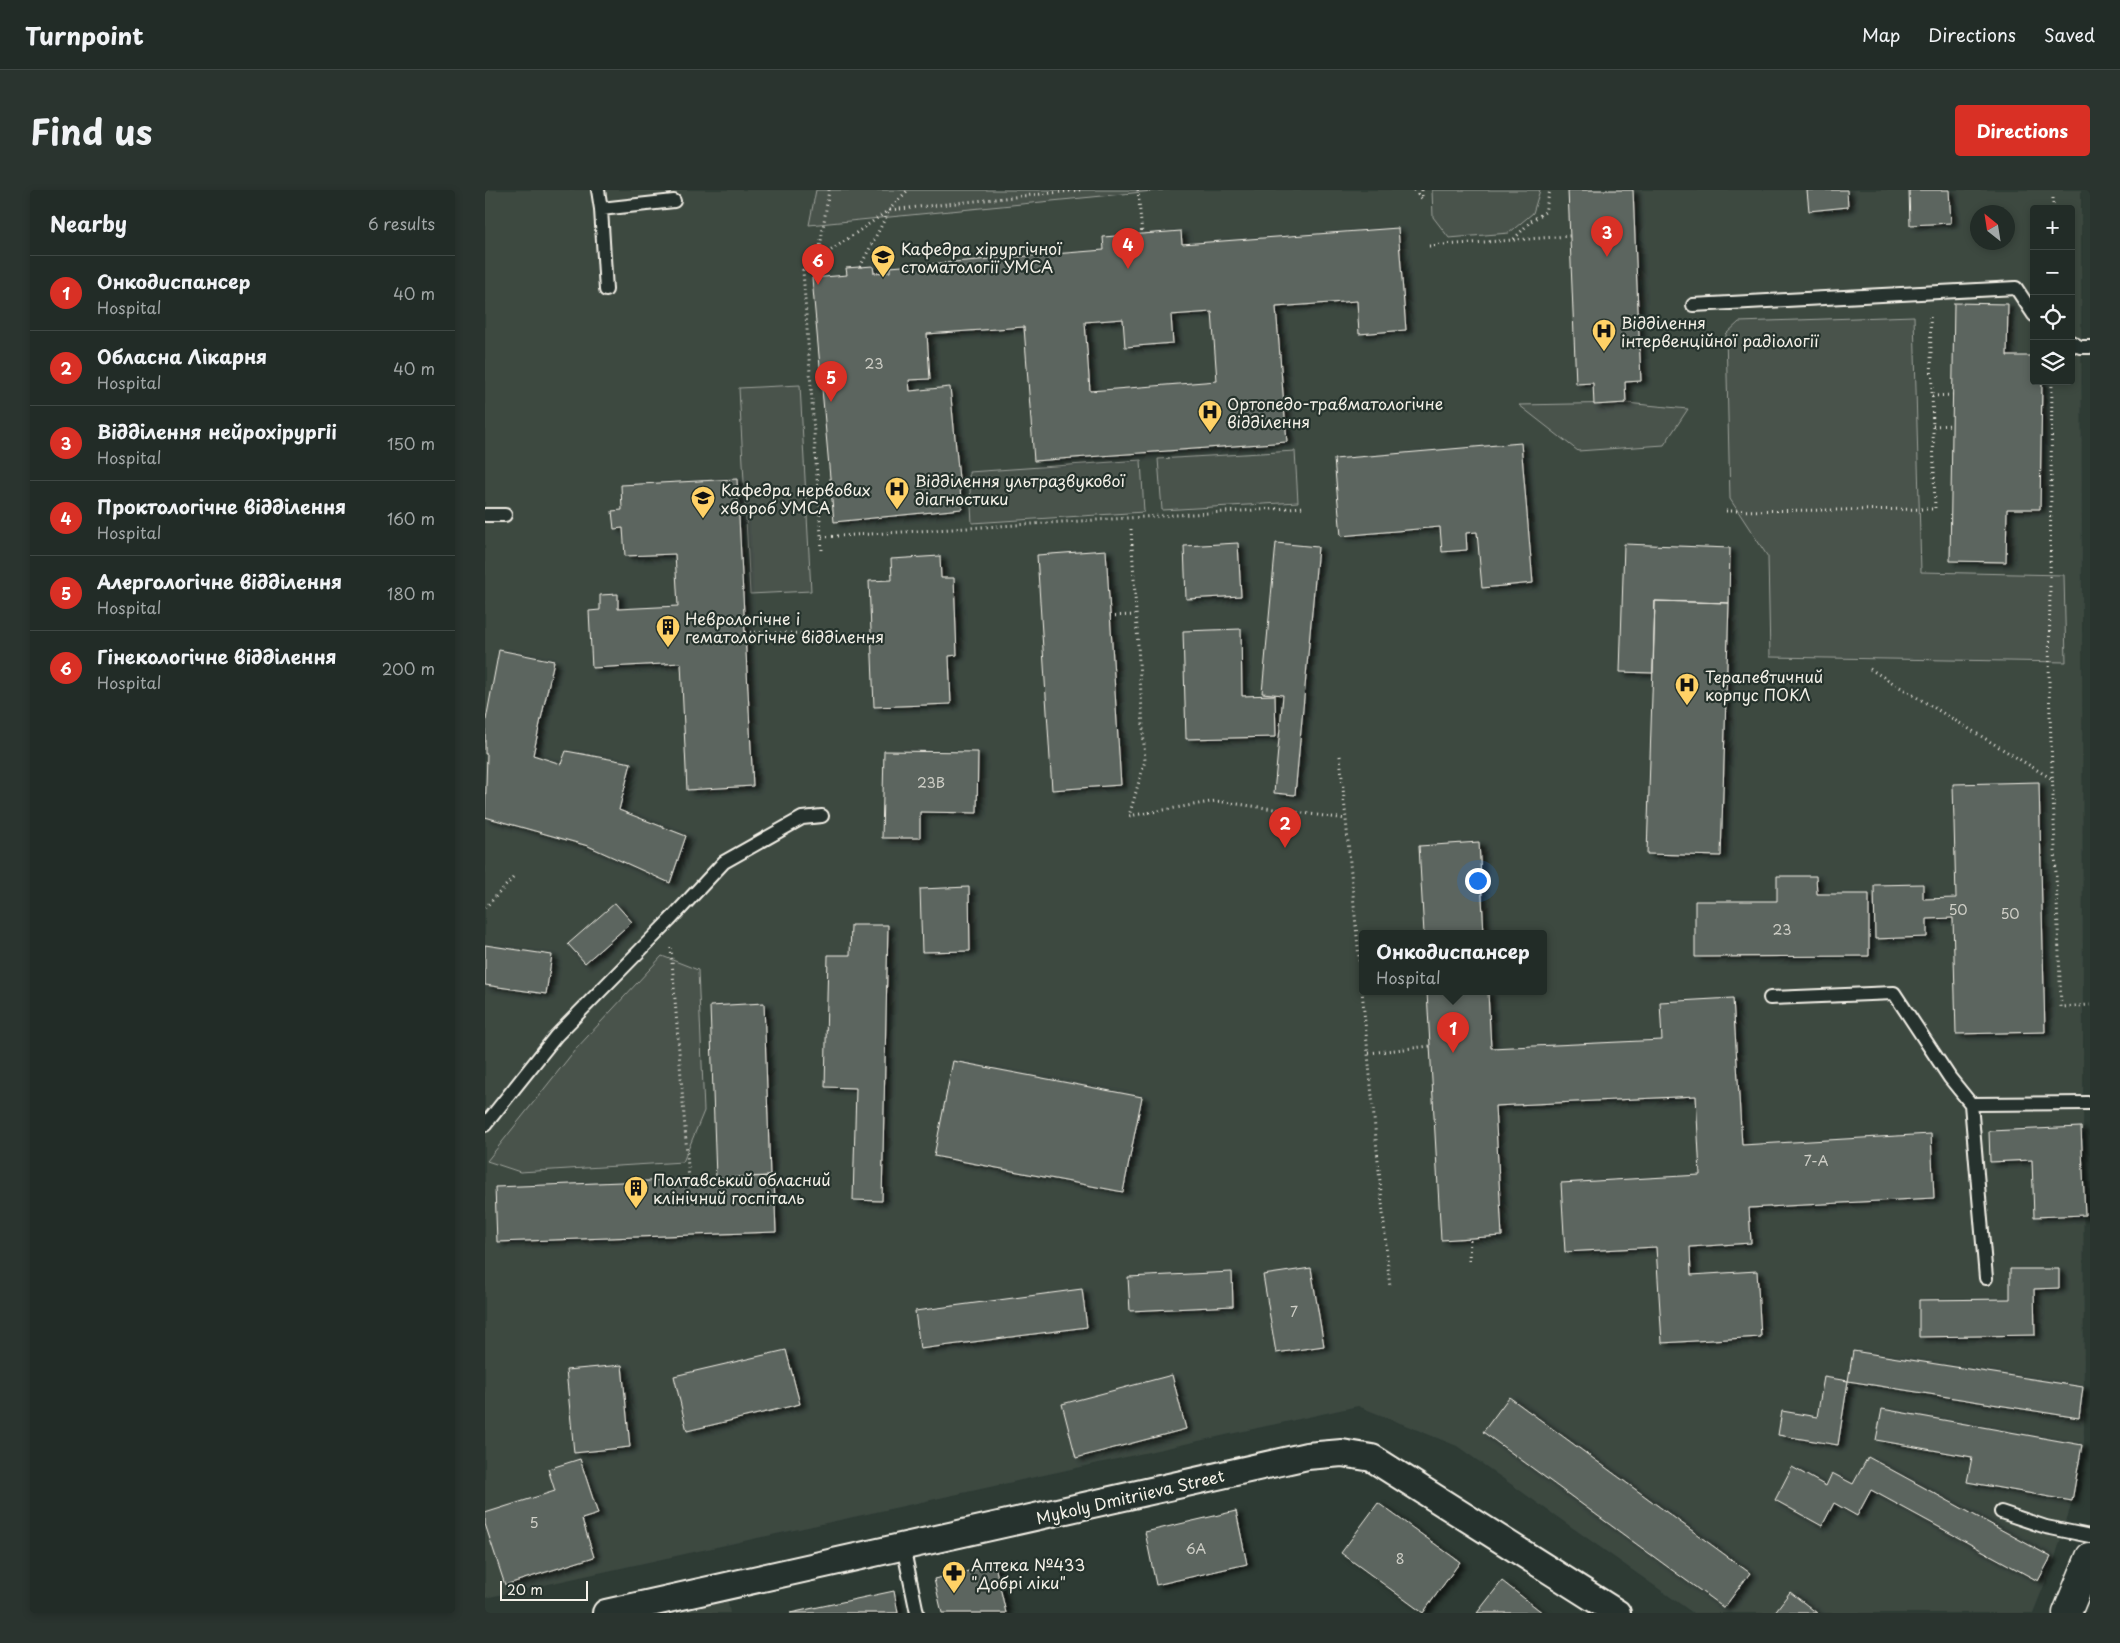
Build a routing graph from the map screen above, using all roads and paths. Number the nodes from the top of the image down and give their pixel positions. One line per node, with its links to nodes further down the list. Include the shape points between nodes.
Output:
1 (598, 190): 13 (lane)
2 (829, 190): 19 (path)
3 (908, 190): 14 (path)
4 (1080, 190): 10 (path)
5 (1138, 190): 15 (path)
6 (1414, 190): 7 (path, via 1422,199)
7 (1422, 190)
8 (1550, 190): 17 (path, via 1545,212 1531,221)
9 (2053, 190): 12 (path)
10 (1047, 192): 14 (path)
11 (674, 201): 13 (lane)
12 (2053, 205)
13 (601, 209): 21 (lane)
14 (889, 210): 19 (path); 20 (path)
15 (1142, 234)
16 (1570, 236): 17 (path)
17 (1514, 240): 18 (path)
18 (1429, 246)
19 (818, 260): 37 (path, via 803,270)
20 (859, 267)
21 (606, 290)
22 (1929, 293): 23 (lane); 24 (lane, via 2016,288); 29 (path)
23 (1693, 306)
24 (2030, 309)
25 (2075, 344): 26 (lane)
26 (2090, 347)
27 (2053, 385): 45 (path, via 2049,688)
28 (1953, 395): 29 (path)
29 (1932, 396): 31 (path)
30 (1952, 425): 31 (path)
31 (1933, 426): 33 (path, via 1935,509)
32 (1305, 507): 37 (path)
33 (1726, 511)
34 (485, 515): 35 (lane)
35 (505, 516)
36 (1131, 529): 39 (path)
37 (822, 537): 38 (path)
38 (823, 550)
39 (1135, 615): 40 (path); 47 (path, via 1145,761 1129,816 1216,801)
40 (1110, 616)
41 (745, 632): 42 (path)
42 (822, 634)
43 (1870, 669): 45 (path)
44 (1340, 756): 47 (path)
45 (2052, 779): 54 (path, via 2061,1007)
46 (822, 816): 50 (lane, via 802,818 723,862)
47 (1346, 819): 51 (path)
48 (513, 878): 49 (path)
49 (485, 908)
50 (669, 921): 59 (lane, via 556,1036); 60 (path)
51 (1359, 951)
52 (1363, 995): 56 (path)
53 (1769, 998): 58 (lane, via 1894,993)
54 (2090, 1005)
55 (1430, 1046): 56 (path)
56 (1369, 1053): 64 (path)
57 (2090, 1103): 58 (lane)
58 (1971, 1104): 63 (lane)
59 (485, 1124)
60 (689, 1180)
61 (1470, 1238): 62 (path)
62 (1469, 1261)
63 (1986, 1278)
64 (1390, 1288)
65 (2001, 1512): 66 (lane, via 2046,1527)
66 (2090, 1536)
67 (903, 1546): 69 (street, Mykoly Dmitriieva Street); 70 (lane); 71 (street, Mykoly Dmitriieva Street, via 1307,1456 1342,1453 1372,1458)
68 (2090, 1557): 72 (main road)
69 (607, 1613)
70 (917, 1613)
71 (1617, 1613)
72 (2067, 1613)

